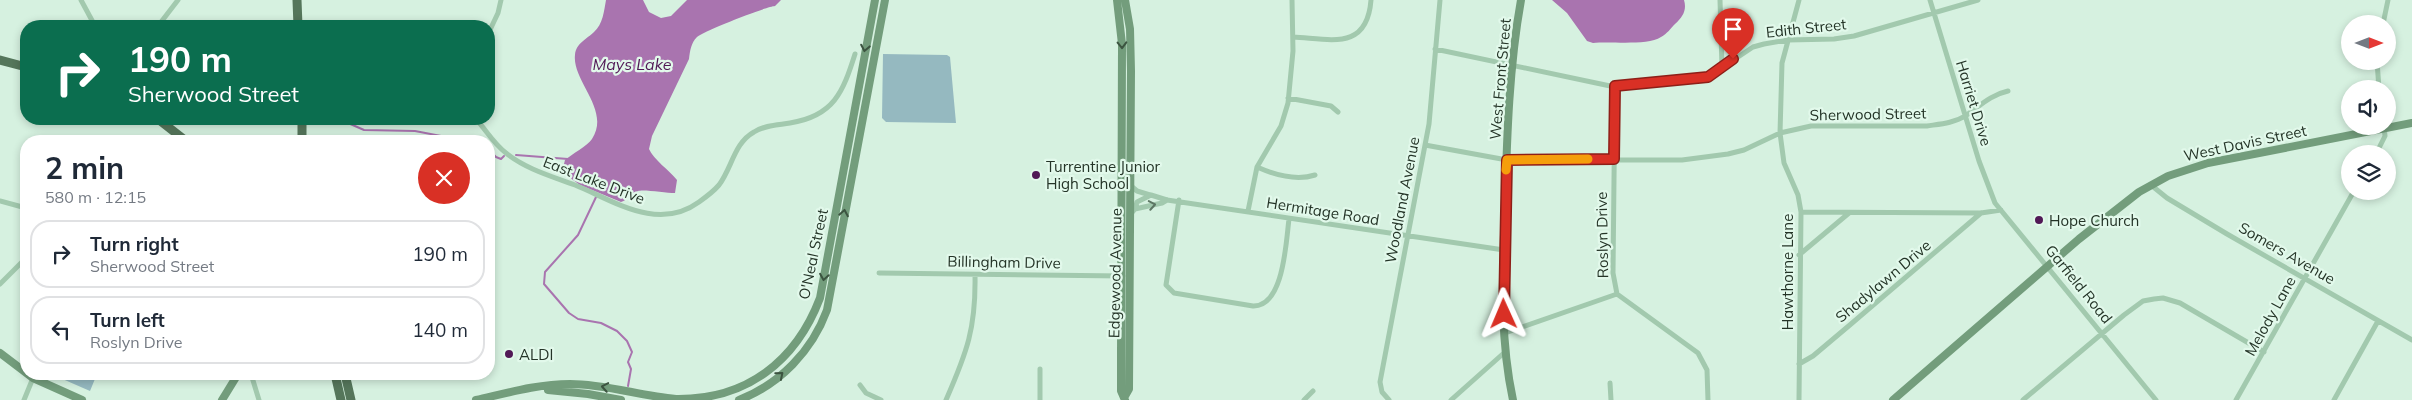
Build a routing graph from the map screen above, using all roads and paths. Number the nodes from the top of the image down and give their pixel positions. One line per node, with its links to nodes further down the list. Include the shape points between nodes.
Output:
1 (81, 0): 21 (street)
2 (297, 0): 23 (main road)
3 (501, 0): 24 (street)
4 (875, 0): 97 (street, O'Neal Street, one-way to 97, via 820,298 806,331 782,361 743,388 704,399 676,399 583,384)
5 (885, 0): 108 (street, O'Neal Street, one-way to 5, via 766,387 782,374 806,348 822,321 830,296)
6 (1117, 0): 18 (street, Edgewood Avenue)
7 (1125, 0): 18 (street, Edgewood Avenue)
8 (1292, 0): 25 (street)
9 (1371, 0): 25 (street, via 1364,25 1353,37)
10 (1440, 0): 27 (street, Woodland Avenue)
11 (1521, 0): 30 (street, West Front Street)
12 (1720, 0): 32 (street)
13 (1799, 0): 26 (street, Hawthorne Lane)
14 (1930, 0): 19 (street, Harriet Drive)
15 (1978, 0): 19 (street, Edith Street)
16 (2388, 0): 20 (street)
17 (175, 1): 22 (street)
18 (1123, 10): 52 (street, Edgewood Avenue, via 1130,38); 66 (street, Edgewood Avenue, one-way to 66)
19 (1934, 13): 26 (street, Edith Street, via 1840,38); 37 (street, Harriet Drive)
20 (2385, 15)
21 (92, 20)
22 (162, 20)
23 (298, 20)
24 (495, 20)
25 (1293, 37): 35 (street)
26 (1788, 40): 32 (street, Edith Street, via 1753,47); 42 (street, Hawthorne Lane, via 1781,73)
27 (1435, 49): 30 (street, Edith Street); 47 (street, Woodland Avenue)
28 (855, 54): 46 (street, East Lake Drive, via 842,90 825,111 803,121 753,132 739,145 720,184 683,212 653,215 628,209 532,169 512,158)
29 (0, 60): 31 (main road)
30 (1512, 64): 33 (street, Edith Street); 49 (street, West Front Street)
31 (20, 65)
32 (1722, 67): 33 (street, Edith Street, via 1708,77)
33 (1615, 86): 48 (street, Roslyn Drive)
34 (2008, 91): 37 (street, Sherwood Street, via 1995,94)
35 (1288, 98): 36 (street, via 1331,106); 50 (street, via 1281,126)
36 (1338, 112)
37 (1964, 116): 42 (street, Sherwood Street, via 1927,126 1823,125); 61 (street, Harriet Drive, via 1988,189)
38 (2412, 123): 41 (street, West Davis Street)
39 (166, 125): 43 (main road)
40 (481, 125): 44 (street, East Lake Drive)
41 (2396, 125)
42 (1780, 133): 48 (street, Sherwood Street, via 1744,150 1715,157); 63 (street, Hawthorne Lane, via 1784,163 1798,194)
43 (178, 135)
44 (490, 135)
45 (2345, 135): 53 (street, West Davis Street, via 2184,169)
46 (495, 141)
47 (1425, 145): 49 (street, Sherwood Street); 68 (street, Woodland Avenue)
48 (1614, 159): 49 (street, Sherwood Street); 78 (street, Roslyn Drive, via 1613,273)
49 (1507, 160): 69 (street, West Front Street)
50 (1257, 167): 51 (street, via 1290,177); 62 (street)
51 (1315, 175)
52 (1130, 184): 54 (street, Hermitage Road, via 1137,191); 66 (street, Edgewood Avenue)
53 (2151, 185): 72 (street, West Davis Street); 76 (street, Somers Avenue, via 2167,198)
54 (1151, 195): 55 (street, Hermitage Road); 60 (street, via 1137,202)
55 (1167, 200): 56 (street, Hermitage Road); 60 (street, Hermitage Road, one-way to 55)
56 (1179, 200): 62 (street, Hermitage Road); 67 (street, via 1166,285 1174,293 1262,305 1276,290)
57 (2349, 200): 76 (street, Melody Lane)
58 (0, 201): 59 (street)
59 (20, 206)
60 (1135, 209): 66 (street)
61 (2001, 210): 65 (street); 72 (street, Garfield Road)
62 (1248, 211): 67 (street, Hermitage Road)
63 (1801, 212): 64 (street); 70 (street, Hawthorne Lane)
64 (1850, 212): 65 (street); 70 (street)
65 (1981, 213): 86 (street, Shadylawn Drive, via 1813,356)
66 (1126, 216): 75 (street, Edgewood Avenue)
67 (1289, 219): 68 (street, Hermitage Road)
68 (1407, 237): 69 (street, Hermitage Road); 113 (street, Woodland Avenue, via 1380,382 1382,392)
69 (1504, 250): 80 (street, West Front Street)
70 (1799, 255): 86 (street, Hawthorne Lane)
71 (20, 264): 77 (street)
72 (2047, 265): 81 (street, Garfield Road); 119 (street, West Davis Street)
73 (879, 273): 74 (street, Billingham Drive)
74 (975, 275): 75 (street, Billingham Drive); 110 (street, via 973,327)
75 (1125, 276): 99 (street, Edgewood Avenue, via 1121,390)
76 (2305, 278): 79 (street, Somers Avenue); 84 (street, Melody Lane)
77 (0, 284)
78 (1617, 294): 80 (street); 117 (street, Roslyn Drive, via 1698,353 1707,370)
79 (2378, 321): 82 (street, Somers Avenue); 123 (street)
80 (1505, 333): 83 (street, West Front Street)
81 (2102, 333): 84 (street, via 2144,301 2163,298 2180,303); 120 (street); 121 (street, Garfield Road)
82 (2412, 340)
83 (1505, 352): 114 (street); 115 (street, West Front Street)
84 (2264, 352): 122 (street, Melody Lane)
85 (0, 353): 87 (street)
86 (1799, 364): 118 (street, Hawthorne Lane)
87 (20, 368)
88 (1040, 369): 111 (street)
89 (32, 380): 100 (street)
90 (37, 380): 101 (street)
91 (234, 380): 102 (street)
92 (253, 380): 103 (street)
93 (336, 380): 104 (main road)
94 (346, 380): 105 (main road)
95 (1610, 383): 116 (street)
96 (860, 385): 109 (street, via 866,393)
97 (528, 388): 106 (street, O'Neal Street); 107 (street, O'Neal Street)
98 (1313, 391): 112 (street)
99 (1125, 398)
100 (24, 400)
101 (82, 400)
102 (222, 400)
103 (258, 400)
104 (341, 400)
105 (351, 400)
106 (476, 400)
107 (621, 400)
108 (739, 400)
109 (881, 400)
110 (946, 400)
111 (1040, 400)
112 (1304, 400)
113 (1389, 400)
114 (1451, 400)
115 (1513, 400)
116 (1611, 400)
117 (1708, 400)
118 (1799, 400)
119 (1893, 400)
120 (2023, 400)
121 (2156, 400)
122 (2236, 400)
123 (2334, 400)

